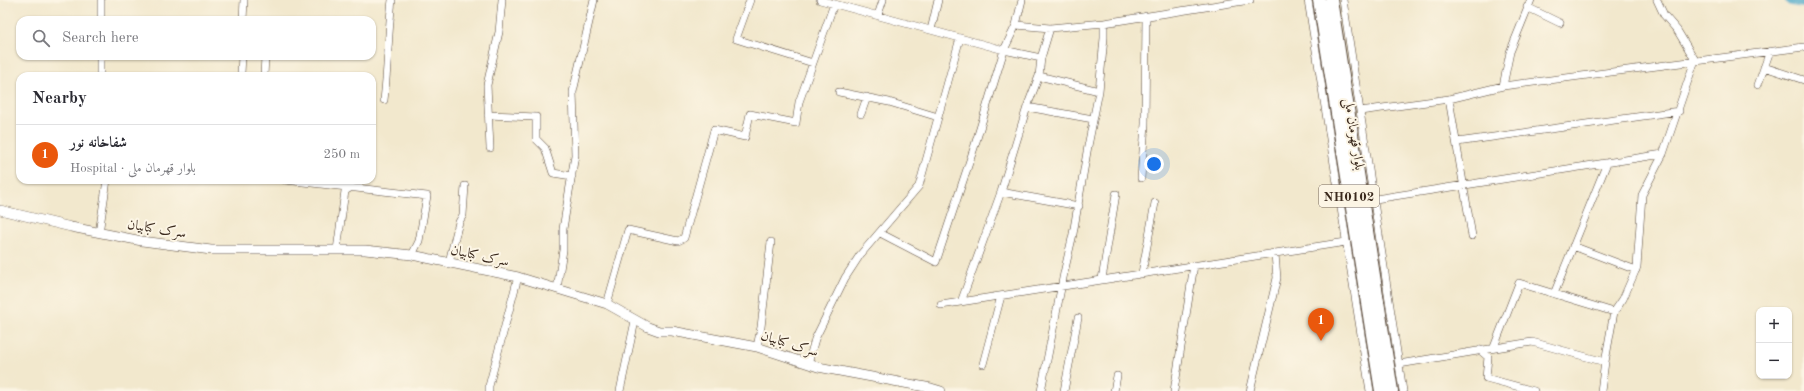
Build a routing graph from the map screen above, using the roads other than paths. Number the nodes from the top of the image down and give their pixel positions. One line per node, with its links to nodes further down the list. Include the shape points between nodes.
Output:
1 (101, 0): 20 (street)
2 (244, 0): 21 (street)
3 (392, 0): 50 (street)
4 (502, 0): 55 (street, via 499,32 487,85)
5 (594, 0): 62 (street, via 573,92 575,156)
6 (750, 0): 37 (street, via 736,39)
7 (820, 0): 18 (street)
8 (883, 0): 19 (street)
9 (938, 0): 27 (street)
10 (1022, 0): 25 (street)
11 (1250, 0): 22 (street)
12 (1308, 0): 70 (street)
13 (1318, 0): 70 (highway, بلوار قهرمان ملی / NH0102)
14 (1331, 0): 70 (highway, بلوار قهرمان ملی / NH0102)
15 (1343, 0): 53 (street)
16 (1656, 0): 36 (street, via 1664,16 1678,30)
17 (1529, 3): 24 (street); 45 (street, via 1510,52)
18 (834, 4): 19 (street); 37 (street)
19 (878, 15): 27 (street)
20 (101, 16)
21 (243, 16)
22 (1146, 16): 23 (street); 63 (street, via 1145,124)
23 (1104, 23): 26 (street); 47 (street)
24 (1560, 23)
25 (1016, 25): 26 (street); 30 (street)
26 (1050, 28): 32 (street)
27 (931, 30): 28 (street)
28 (960, 38): 30 (street); 56 (street)
29 (1804, 47): 31 (street)
30 (1004, 50): 32 (street); 75 (street, via 936,262)
31 (1770, 51): 36 (street); 38 (street)
32 (1041, 58): 42 (street)
33 (100, 60): 39 (street)
34 (242, 60): 40 (street)
35 (265, 60): 41 (street)
36 (1696, 60): 45 (street); 52 (street)
37 (813, 63): 94 (street, via 799,102 796,123 750,114 744,137 714,130 684,238 678,241 628,230)
38 (1764, 67): 43 (street); 44 (street)
39 (100, 72)
40 (241, 72)
41 (264, 72)
42 (1039, 76): 47 (street); 51 (street)
43 (1804, 80)
44 (1758, 85)
45 (1503, 86): 49 (street)
46 (839, 92): 48 (street)
47 (1099, 92): 57 (street)
48 (867, 97): 54 (street); 56 (street)
49 (1449, 99): 53 (street); 58 (street)
50 (384, 100)
51 (1027, 107): 57 (street); 68 (street)
52 (1679, 110): 58 (street); 60 (street)
53 (1360, 111): 70 (street)
54 (861, 114)
55 (488, 115): 59 (street); 62 (street, via 536,117 536,139 545,148 553,173)
56 (938, 117): 75 (street, via 919,186)
57 (1093, 119): 72 (street)
58 (1457, 142): 67 (street)
59 (490, 148)
60 (1663, 154): 61 (street); 85 (street, via 1642,195)
61 (1607, 163): 67 (street); 79 (street)
62 (572, 176): 90 (street)
63 (1141, 178)
64 (106, 184): 74 (street)
65 (350, 184): 80 (street, via 345,191); 82 (street, via 427,196 420,241)
66 (465, 186): 83 (street, via 463,215)
67 (1463, 186): 70 (street); 76 (street)
68 (1001, 192): 72 (street); 93 (street)
69 (1116, 194): 88 (street)
70 (1357, 202): 78 (street); 105 (street); 116 (highway, بلوار قهرمان ملی / NH0102); 117 (highway, بلوار قهرمان ملی / NH0102)
71 (1155, 203): 86 (street)
72 (1079, 206): 89 (street)
73 (0, 210): 74 (street, سرک کبابیان)
74 (99, 233): 80 (street, سرک کبابیان, via 211,250)
75 (880, 233): 103 (street, via 860,255 845,278 815,339)
76 (1472, 236)
77 (771, 242): 99 (street)
78 (1346, 242): 81 (street); 115 (street)
79 (1573, 246): 85 (street); 91 (street)
80 (337, 250): 82 (street, سرک کبابیان)
81 (1275, 254): 84 (street); 114 (street, via 1277,278)
82 (412, 255): 83 (street, سرک کبابیان)
83 (448, 262): 87 (street, سرک کبابیان)
84 (1194, 265): 86 (street); 113 (street)
85 (1636, 270): 96 (street)
86 (1142, 273): 88 (street)
87 (518, 277): 90 (street, سرک کبابیان); 107 (street)
88 (1102, 279): 89 (street)
89 (1062, 286): 92 (street); 110 (street)
90 (557, 289): 94 (street, سرک کبابیان)
91 (1554, 294): 96 (street); 100 (street, via 1519,284)
92 (1001, 296): 93 (street); 104 (street)
93 (961, 302): 95 (street)
94 (607, 304): 98 (street, سرک کبابیان)
95 (941, 305)
96 (1614, 312): 102 (street)
97 (1078, 318): 111 (street)
98 (635, 321): 99 (street, سرک کبابیان, via 659,331 672,331); 108 (street)
99 (757, 347): 103 (street, سرک کبابیان)
100 (1494, 347): 101 (street); 102 (street, via 1532,342)
101 (1480, 350): 105 (street); 119 (street, via 1488,357 1486,378)
102 (1604, 362): 120 (street)
103 (808, 364): 109 (street, سرک کبابیان)
104 (983, 364)
105 (1399, 364): 118 (street)
106 (1117, 376): 112 (street)
107 (489, 391)
108 (620, 391)
109 (941, 391)
110 (1040, 391)
111 (1064, 391)
112 (1114, 391)
113 (1174, 391)
114 (1250, 391)
115 (1370, 391)
116 (1381, 391)
117 (1392, 391)
118 (1403, 391)
119 (1534, 391)
120 (1601, 391)

